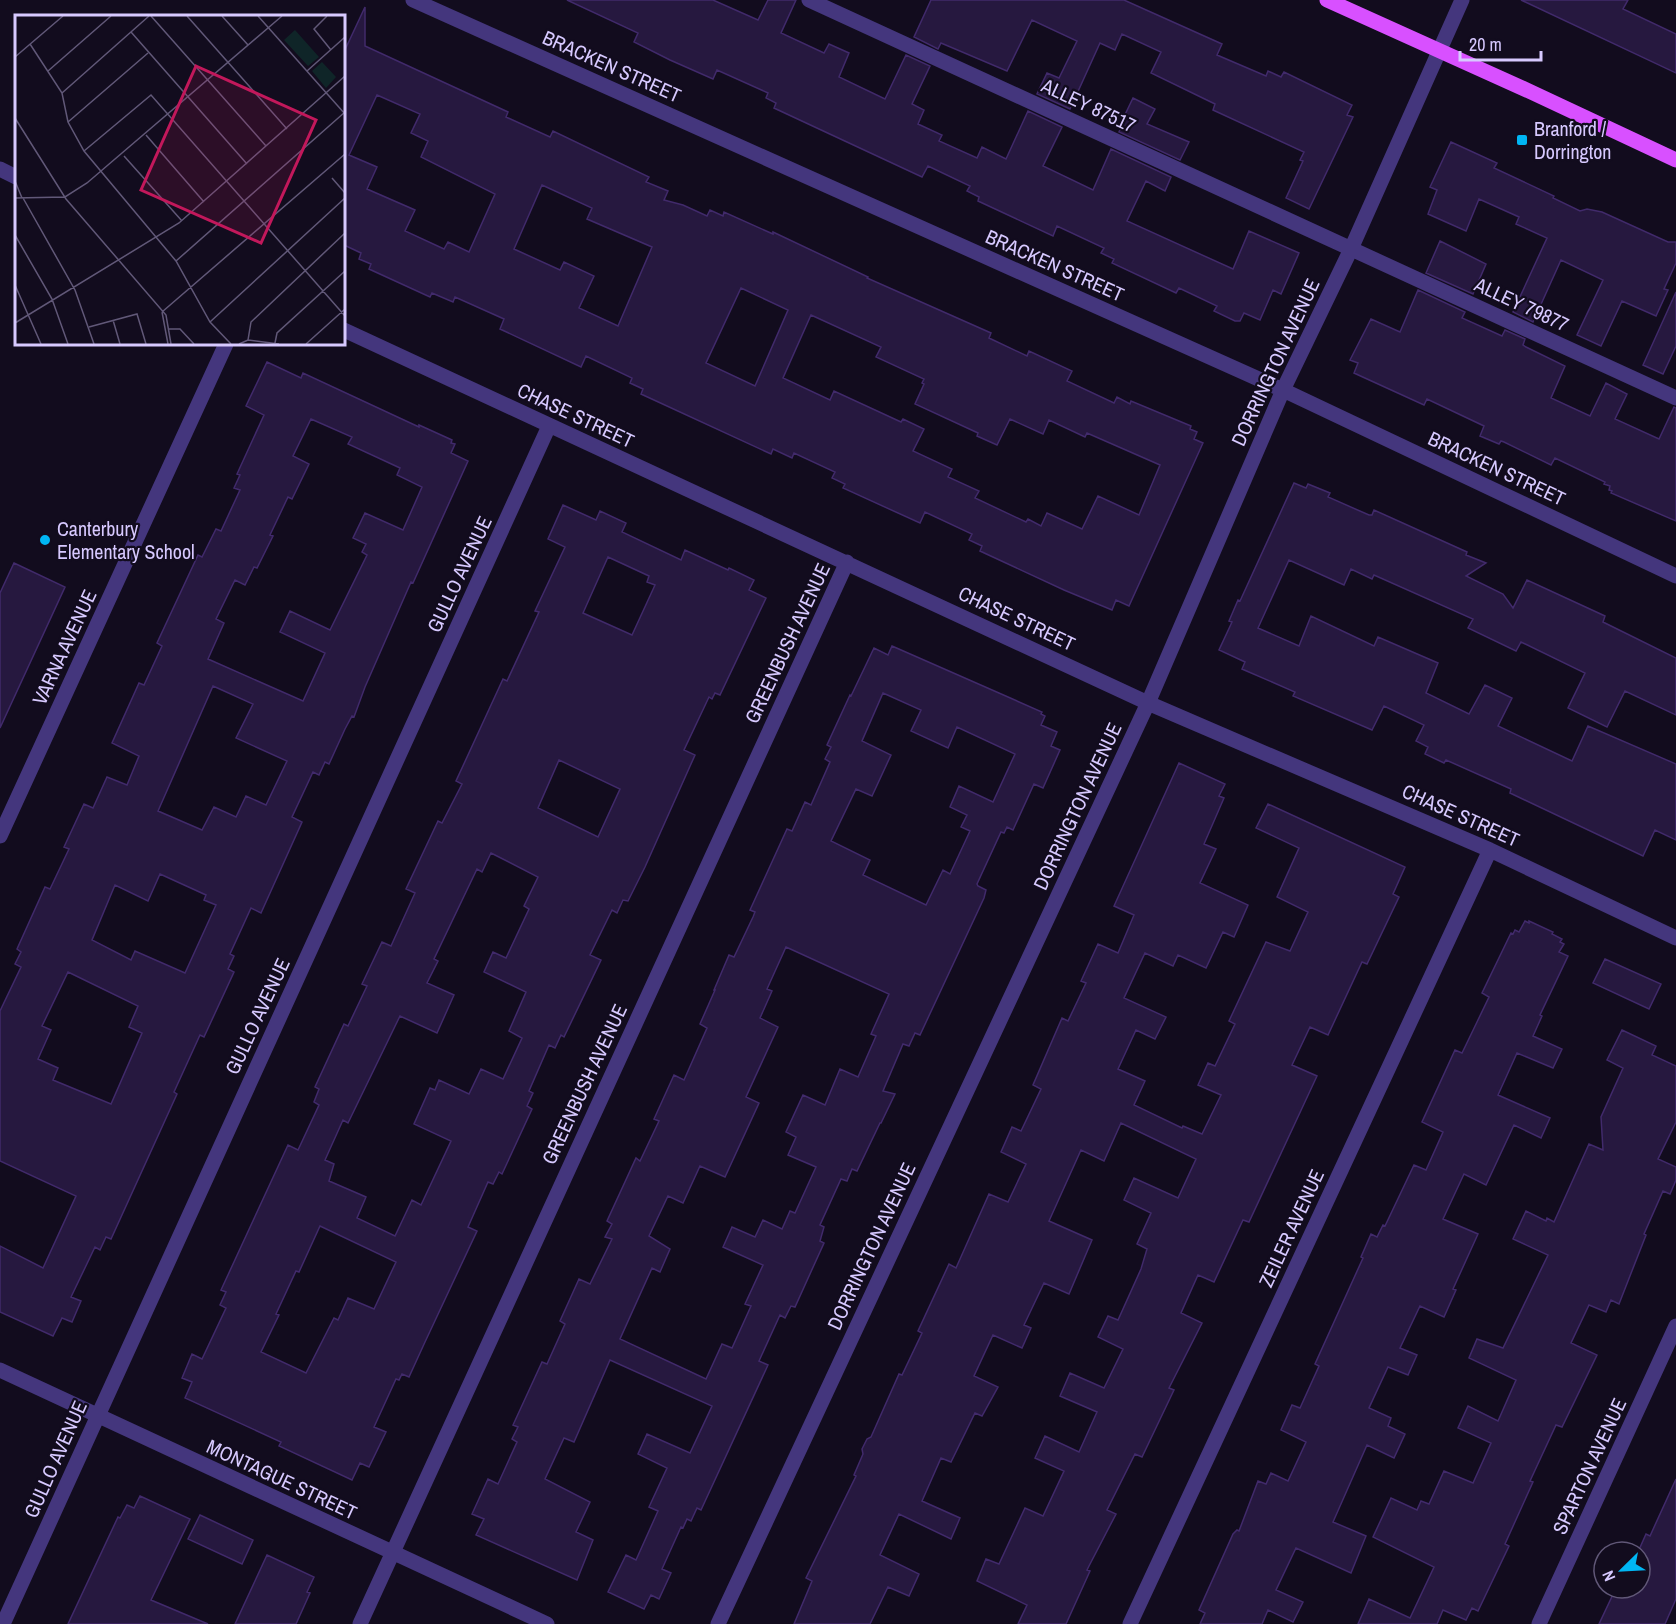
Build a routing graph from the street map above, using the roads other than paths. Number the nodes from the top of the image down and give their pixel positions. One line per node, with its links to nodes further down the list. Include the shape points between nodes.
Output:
1 (413, 0): 12 (street, BRACKEN STREET)
2 (809, 0): 9 (street, ALLEY 87517)
3 (1327, 0): 5 (main road)
4 (1462, 0): 5 (street, DORRINGTON AVENUE)
5 (1439, 50): 6 (main road); 9 (street, DORRINGTON AVENUE)
6 (1676, 160)
7 (0, 169): 8 (street)
8 (15, 176)
9 (1351, 249): 12 (street, DORRINGTON AVENUE); 13 (street, ALLEY 79877)
10 (345, 330): 14 (street, CHASE STREET)
11 (226, 345): 18 (street, VARNA AVENUE)
12 (1283, 390): 16 (street, BRACKEN STREET); 17 (street, DORRINGTON AVENUE)
13 (1676, 398)
14 (549, 426): 15 (street, CHASE STREET); 23 (street, GULLO AVENUE)
15 (847, 562): 17 (street, CHASE STREET); 24 (street, GREENBUSH AVENUE)
16 (1676, 576)
17 (1148, 703): 19 (street, CHASE STREET); 28 (street, DORRINGTON AVENUE)
18 (0, 836)
19 (1490, 850): 20 (street, CHASE STREET); 29 (street, ZEILER AVENUE)
20 (1676, 938)
21 (1676, 1326): 30 (street, SPARTON AVENUE)
22 (0, 1370): 23 (street, MONTAGUE STREET)
23 (97, 1416): 24 (street, MONTAGUE STREET); 25 (street, GULLO AVENUE)
24 (392, 1553): 26 (street, GREENBUSH AVENUE); 27 (street, MONTAGUE STREET)
25 (3, 1624)
26 (360, 1624)
27 (547, 1624)
28 (718, 1624)
29 (1130, 1624)
30 (1539, 1624)

